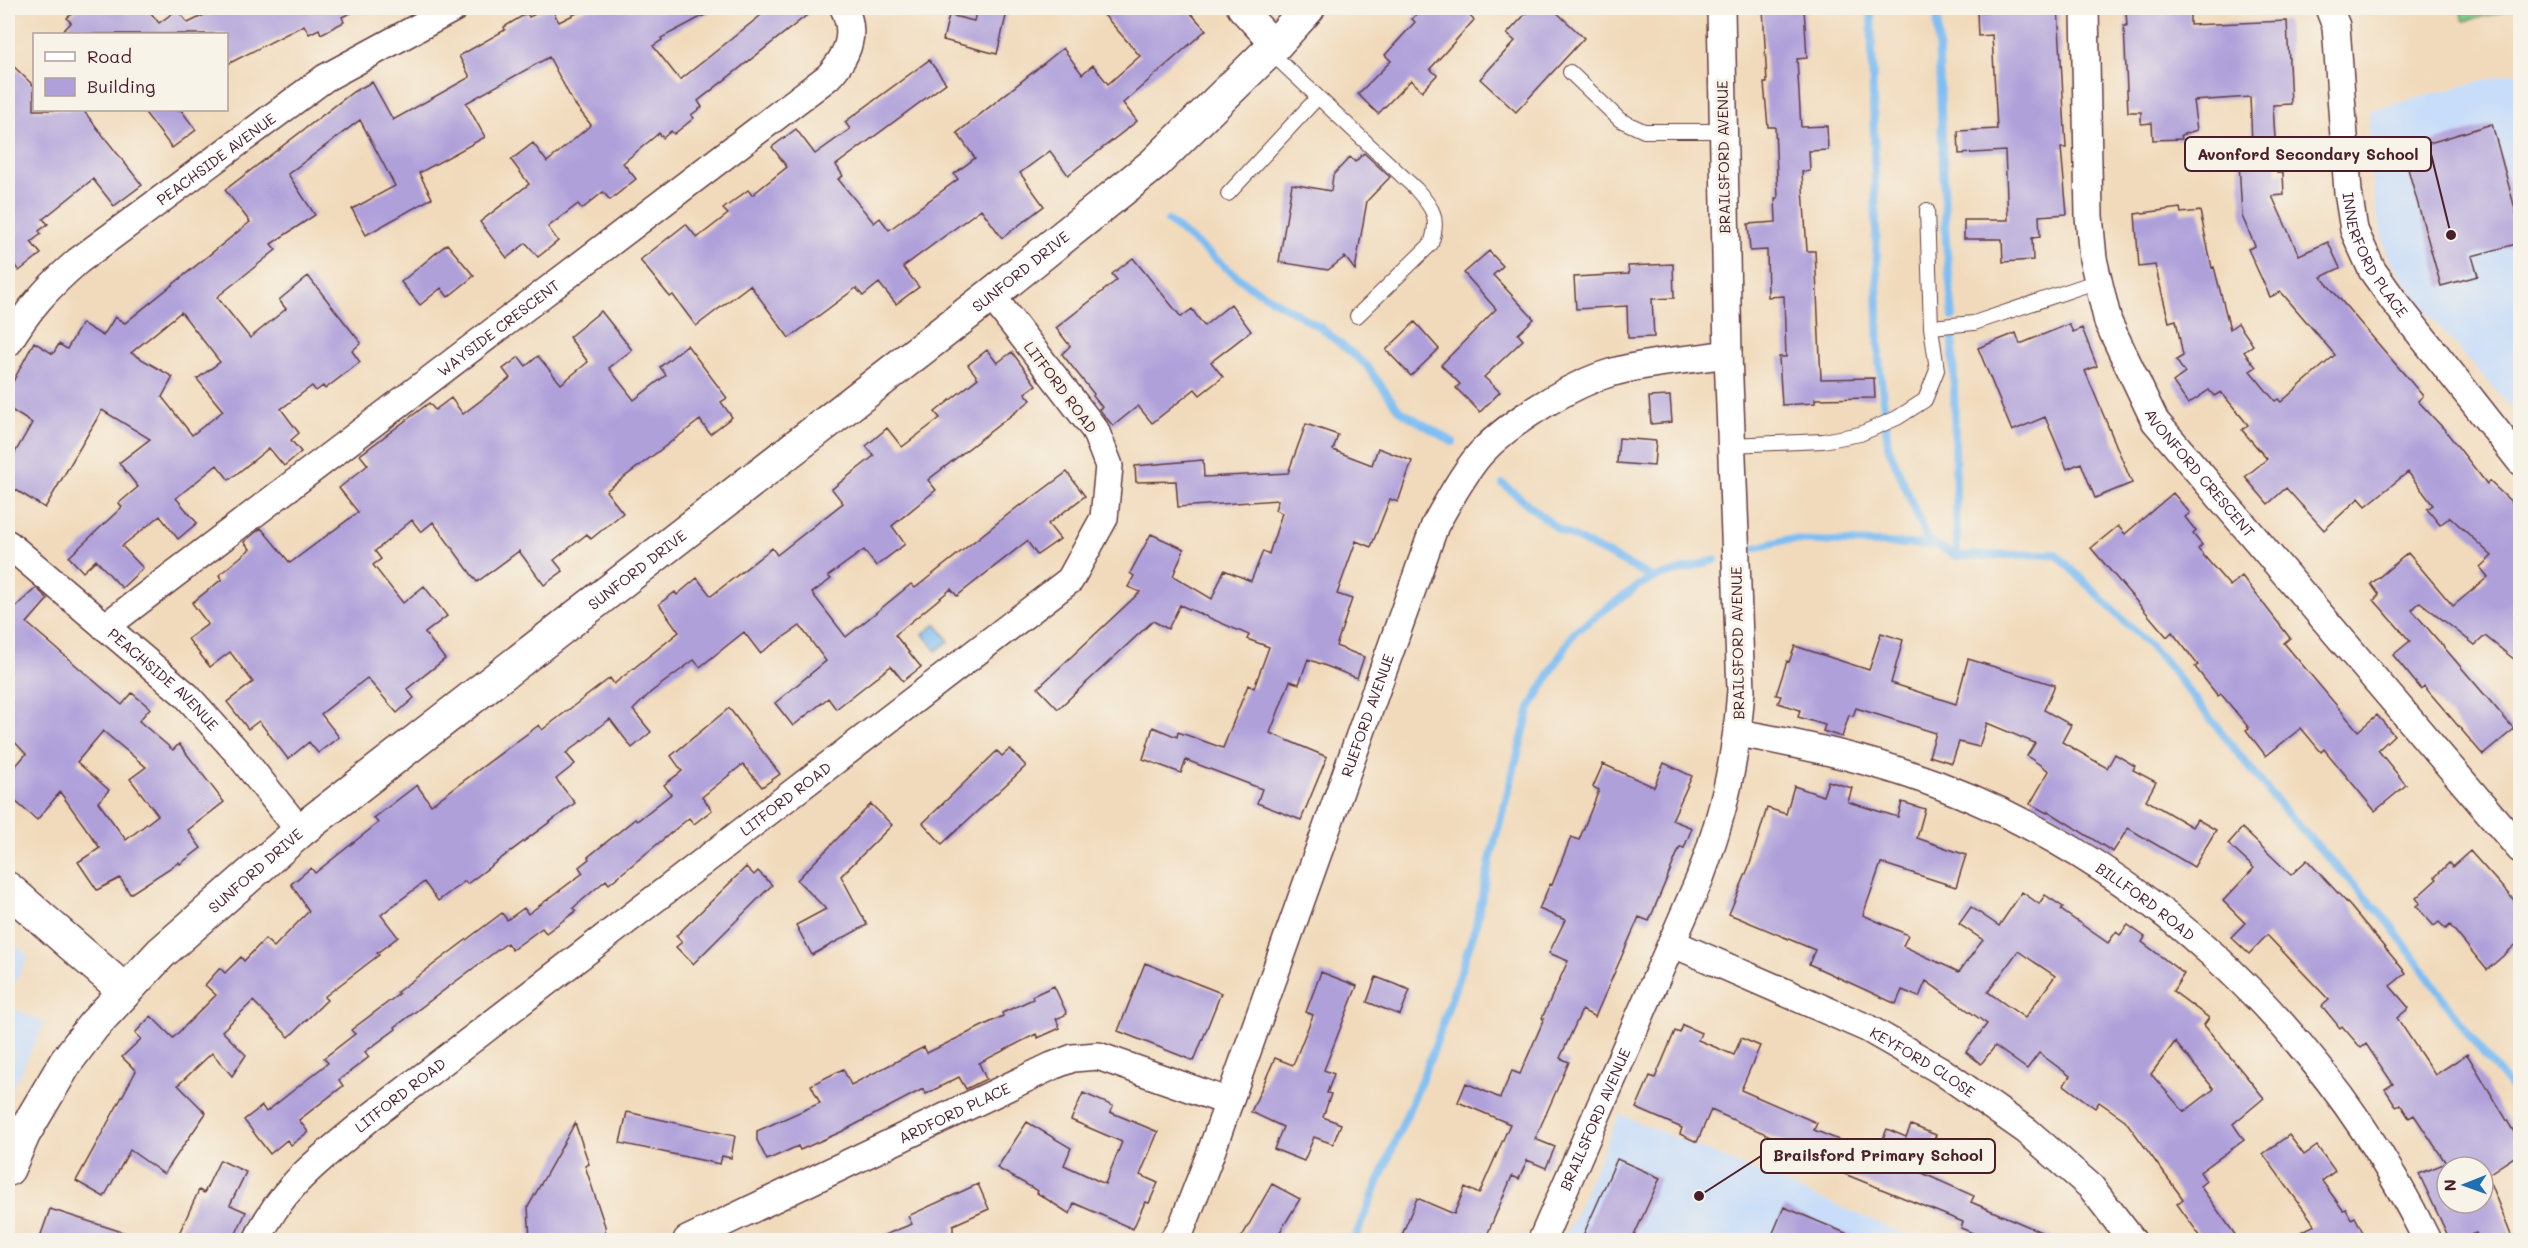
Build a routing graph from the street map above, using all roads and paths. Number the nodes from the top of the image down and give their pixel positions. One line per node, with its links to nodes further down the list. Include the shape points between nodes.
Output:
1 (454, 8): 18 (street, PEACHSIDE AVENUE, via 325,78 78,261 48,287)
2 (844, 8): 23 (street, WAYSIDE CRESCENT, via 851,40 843,62 828,77)
3 (1241, 8): 8 (street)
4 (1308, 8): 8 (street, SUNFORD DRIVE)
5 (1721, 8): 11 (street, BRAILSFORD AVENUE)
6 (2085, 8): 14 (street, AVONFORD CRESCENT, via 2089,216)
7 (2329, 8): 21 (street, INNERFORD PLACE, via 2336,26 2354,230 2372,270 2394,301)
8 (1272, 48): 10 (lane); 15 (street, SUNFORD DRIVE, via 1154,164)
9 (1570, 72): 11 (lane, via 1620,120 1644,132)
10 (1318, 97): 12 (lane); 16 (lane, via 1416,189 1433,212 1437,228 1431,244)
11 (1722, 131): 19 (street, BRAILSFORD AVENUE)
12 (1228, 194)
13 (1927, 210): 17 (lane)
14 (2098, 281): 17 (lane, via 1974,323); 26 (street, AVONFORD CRESCENT, via 2108,322 2155,421)
15 (991, 295): 25 (street, SUNFORD DRIVE); 32 (street, LITFORD ROAD, via 1095,430 1109,466 1104,518 1070,580 372,1116 296,1180 269,1215)
16 (1357, 316)
17 (1931, 327): 20 (lane, via 1937,370 1925,400 1897,418 1860,434 1822,441)
18 (8, 343)
19 (1728, 354): 20 (street, BRAILSFORD AVENUE); 30 (street, RUEFORD AVENUE, via 1610,373 1562,393 1482,452 1449,501 1435,525)
20 (1731, 446): 24 (street, BRAILSFORD AVENUE, via 1740,690)
21 (2520, 461)
22 (8, 544): 23 (street, PEACHSIDE AVENUE)
23 (105, 627): 25 (street, PEACHSIDE AVENUE, via 187,696)
24 (1738, 733): 28 (street, BRAILSFORD AVENUE, via 1716,834); 37 (street, BILLFORD ROAD, via 1851,757 1960,794 2064,846 2160,910 2247,987 2321,1069 2384,1160)
25 (300, 831): 29 (street, SUNFORD DRIVE, via 161,953)
26 (2520, 849)
27 (8, 890): 29 (street)
28 (1672, 943): 35 (street, BRAILSFORD AVENUE); 36 (street, KEYFORD CLOSE, via 1867,1028 1940,1070 2027,1131 2091,1187)
29 (125, 991): 31 (street, SUNFORD DRIVE, via 66,1062 24,1133)
30 (1229, 1102): 33 (street, ARDFORD PLACE, via 1098,1056 1073,1058); 34 (street, RUEFORD AVENUE, via 1182,1227)
31 (8, 1169)
32 (257, 1240)
33 (687, 1240)
34 (1173, 1240)
35 (1542, 1240)
36 (2132, 1240)
37 (2427, 1240)

